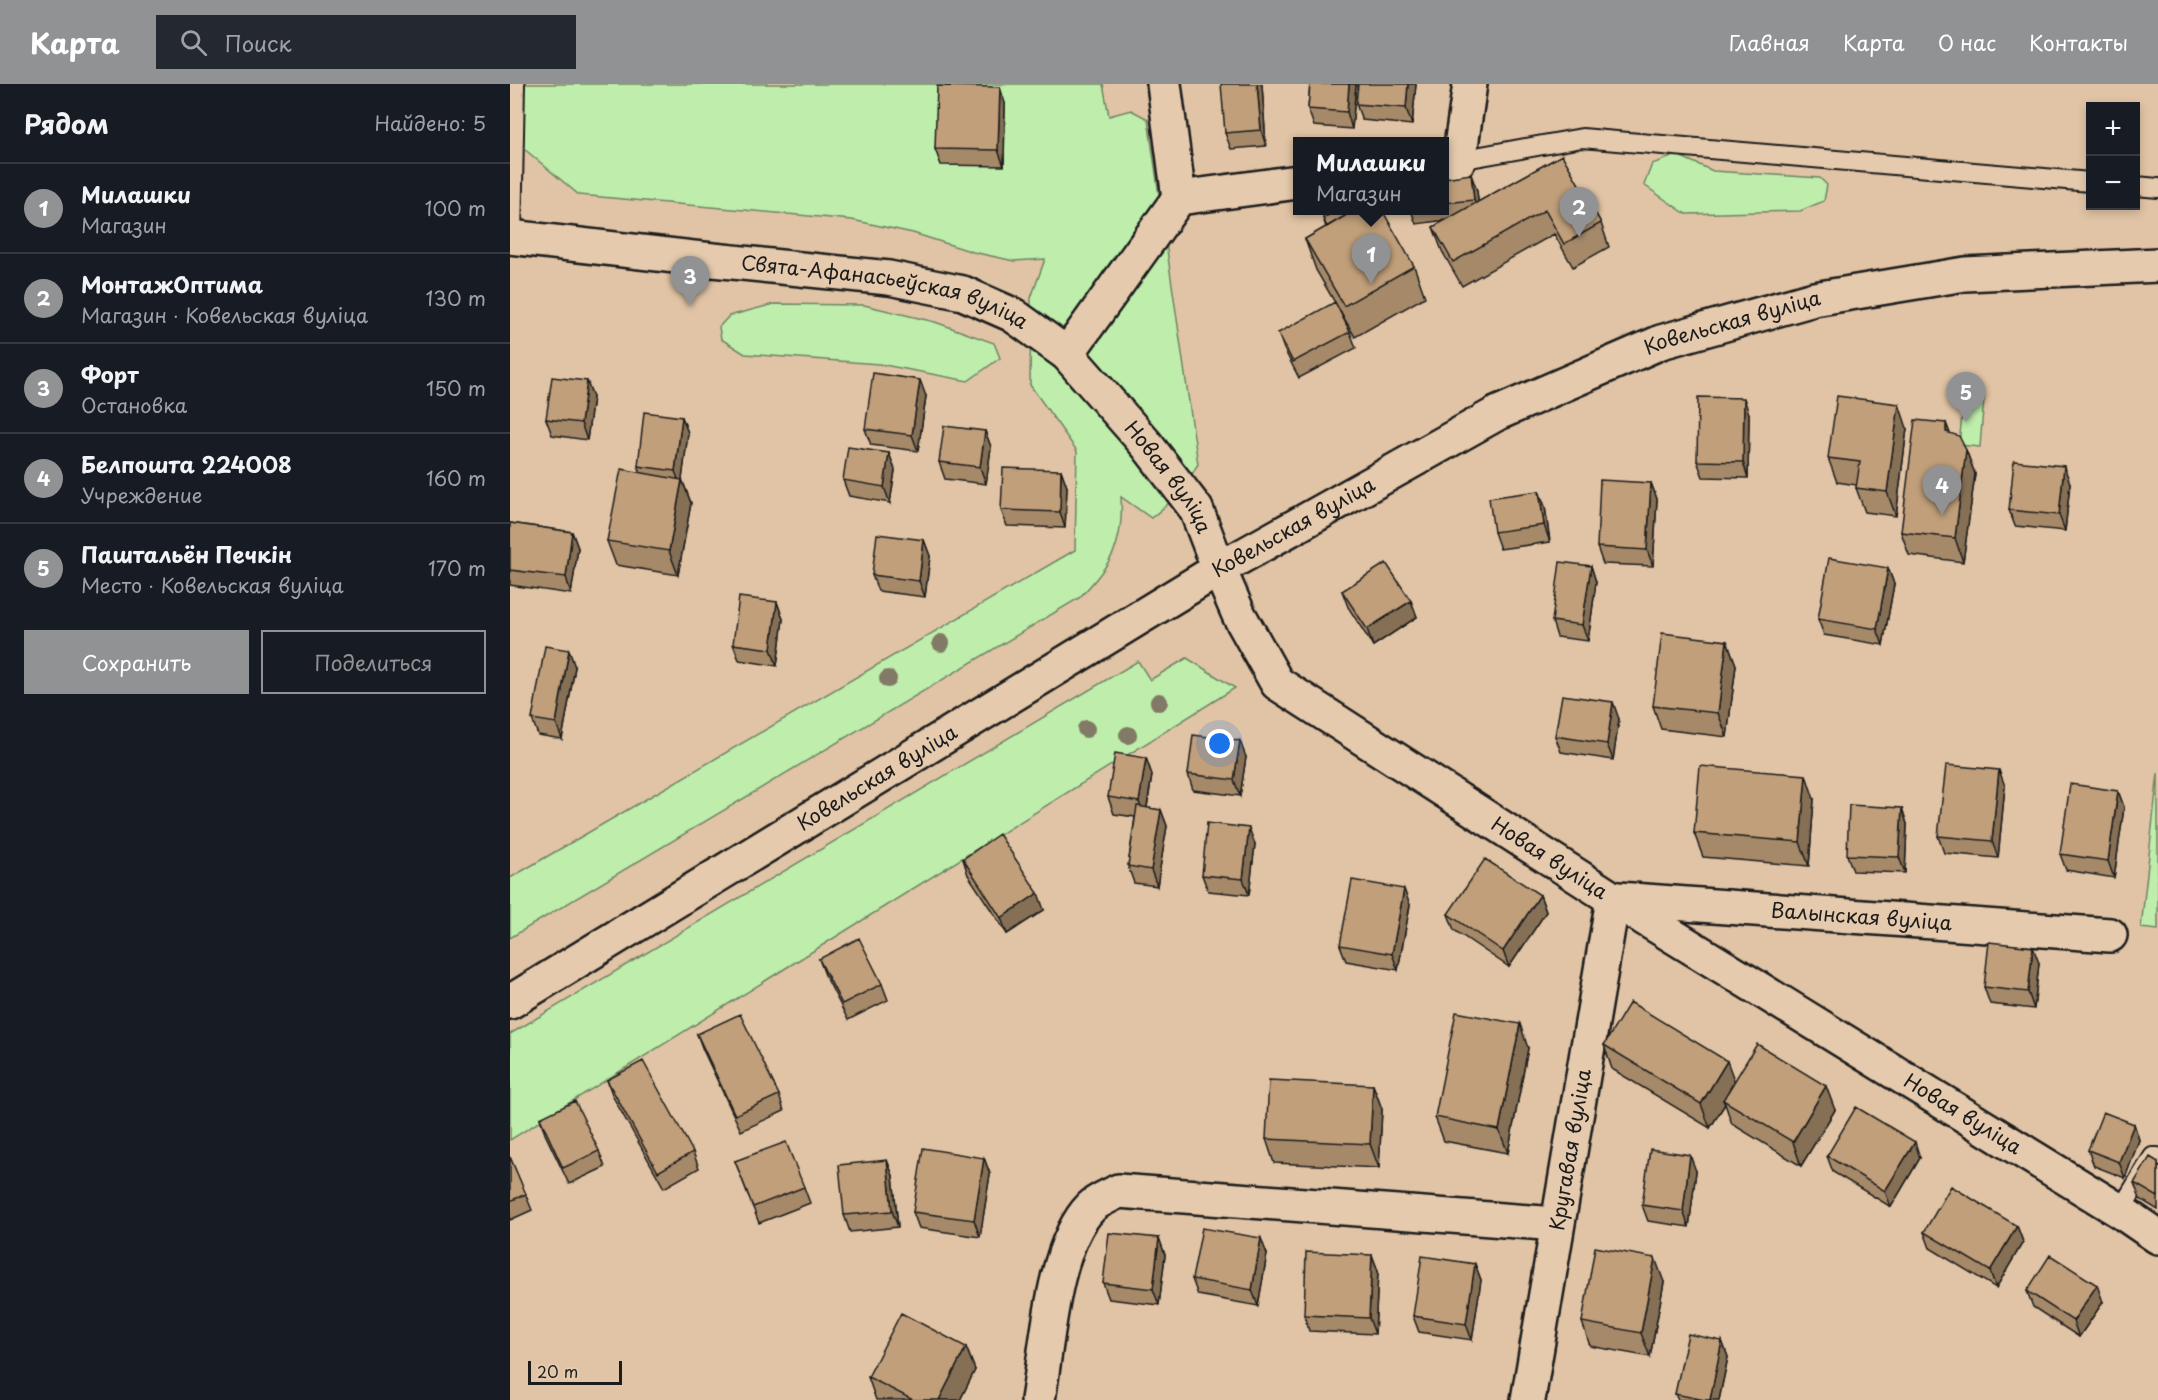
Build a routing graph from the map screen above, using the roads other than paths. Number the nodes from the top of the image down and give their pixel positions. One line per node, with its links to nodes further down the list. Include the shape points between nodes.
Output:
1 (515, 84): 10 (lane)
2 (1164, 84): 9 (street)
3 (1470, 84): 4 (street)
4 (1452, 161): 5 (lane, via 1582,138)
5 (2086, 182)
6 (1293, 183): 9 (street)
7 (2140, 186): 8 (lane)
8 (2158, 188)
9 (1179, 198): 12 (street)
10 (511, 237): 12 (street, Свята-Афанасьеўская вуліца, via 889,278 963,293 1013,315)
11 (2158, 265): 13 (street, Ковельская вуліца, via 1965,274 1814,299 1661,342 1496,414)
12 (1067, 354): 13 (street, Новая вуліца, via 1146,444 1196,510)
13 (1219, 569): 14 (street, Новая вуліца, via 1239,615 1277,683); 16 (street, Ковельская вуліца)
14 (1614, 899): 15 (street, Валынская вуліца); 18 (street, Новая вуліца); 19 (street, Кругавая вуліца)
15 (2110, 935)
16 (510, 1002)
17 (2158, 1157): 18 (lane, via 2153,1157)
18 (2120, 1210): 20 (street, Новая вуліца)
19 (1557, 1224): 21 (street, via 1118,1191 1092,1206 1074,1230 1059,1272); 22 (street, Кругавая вуліца)
20 (2158, 1237)
21 (1038, 1400)
22 (1528, 1400)

